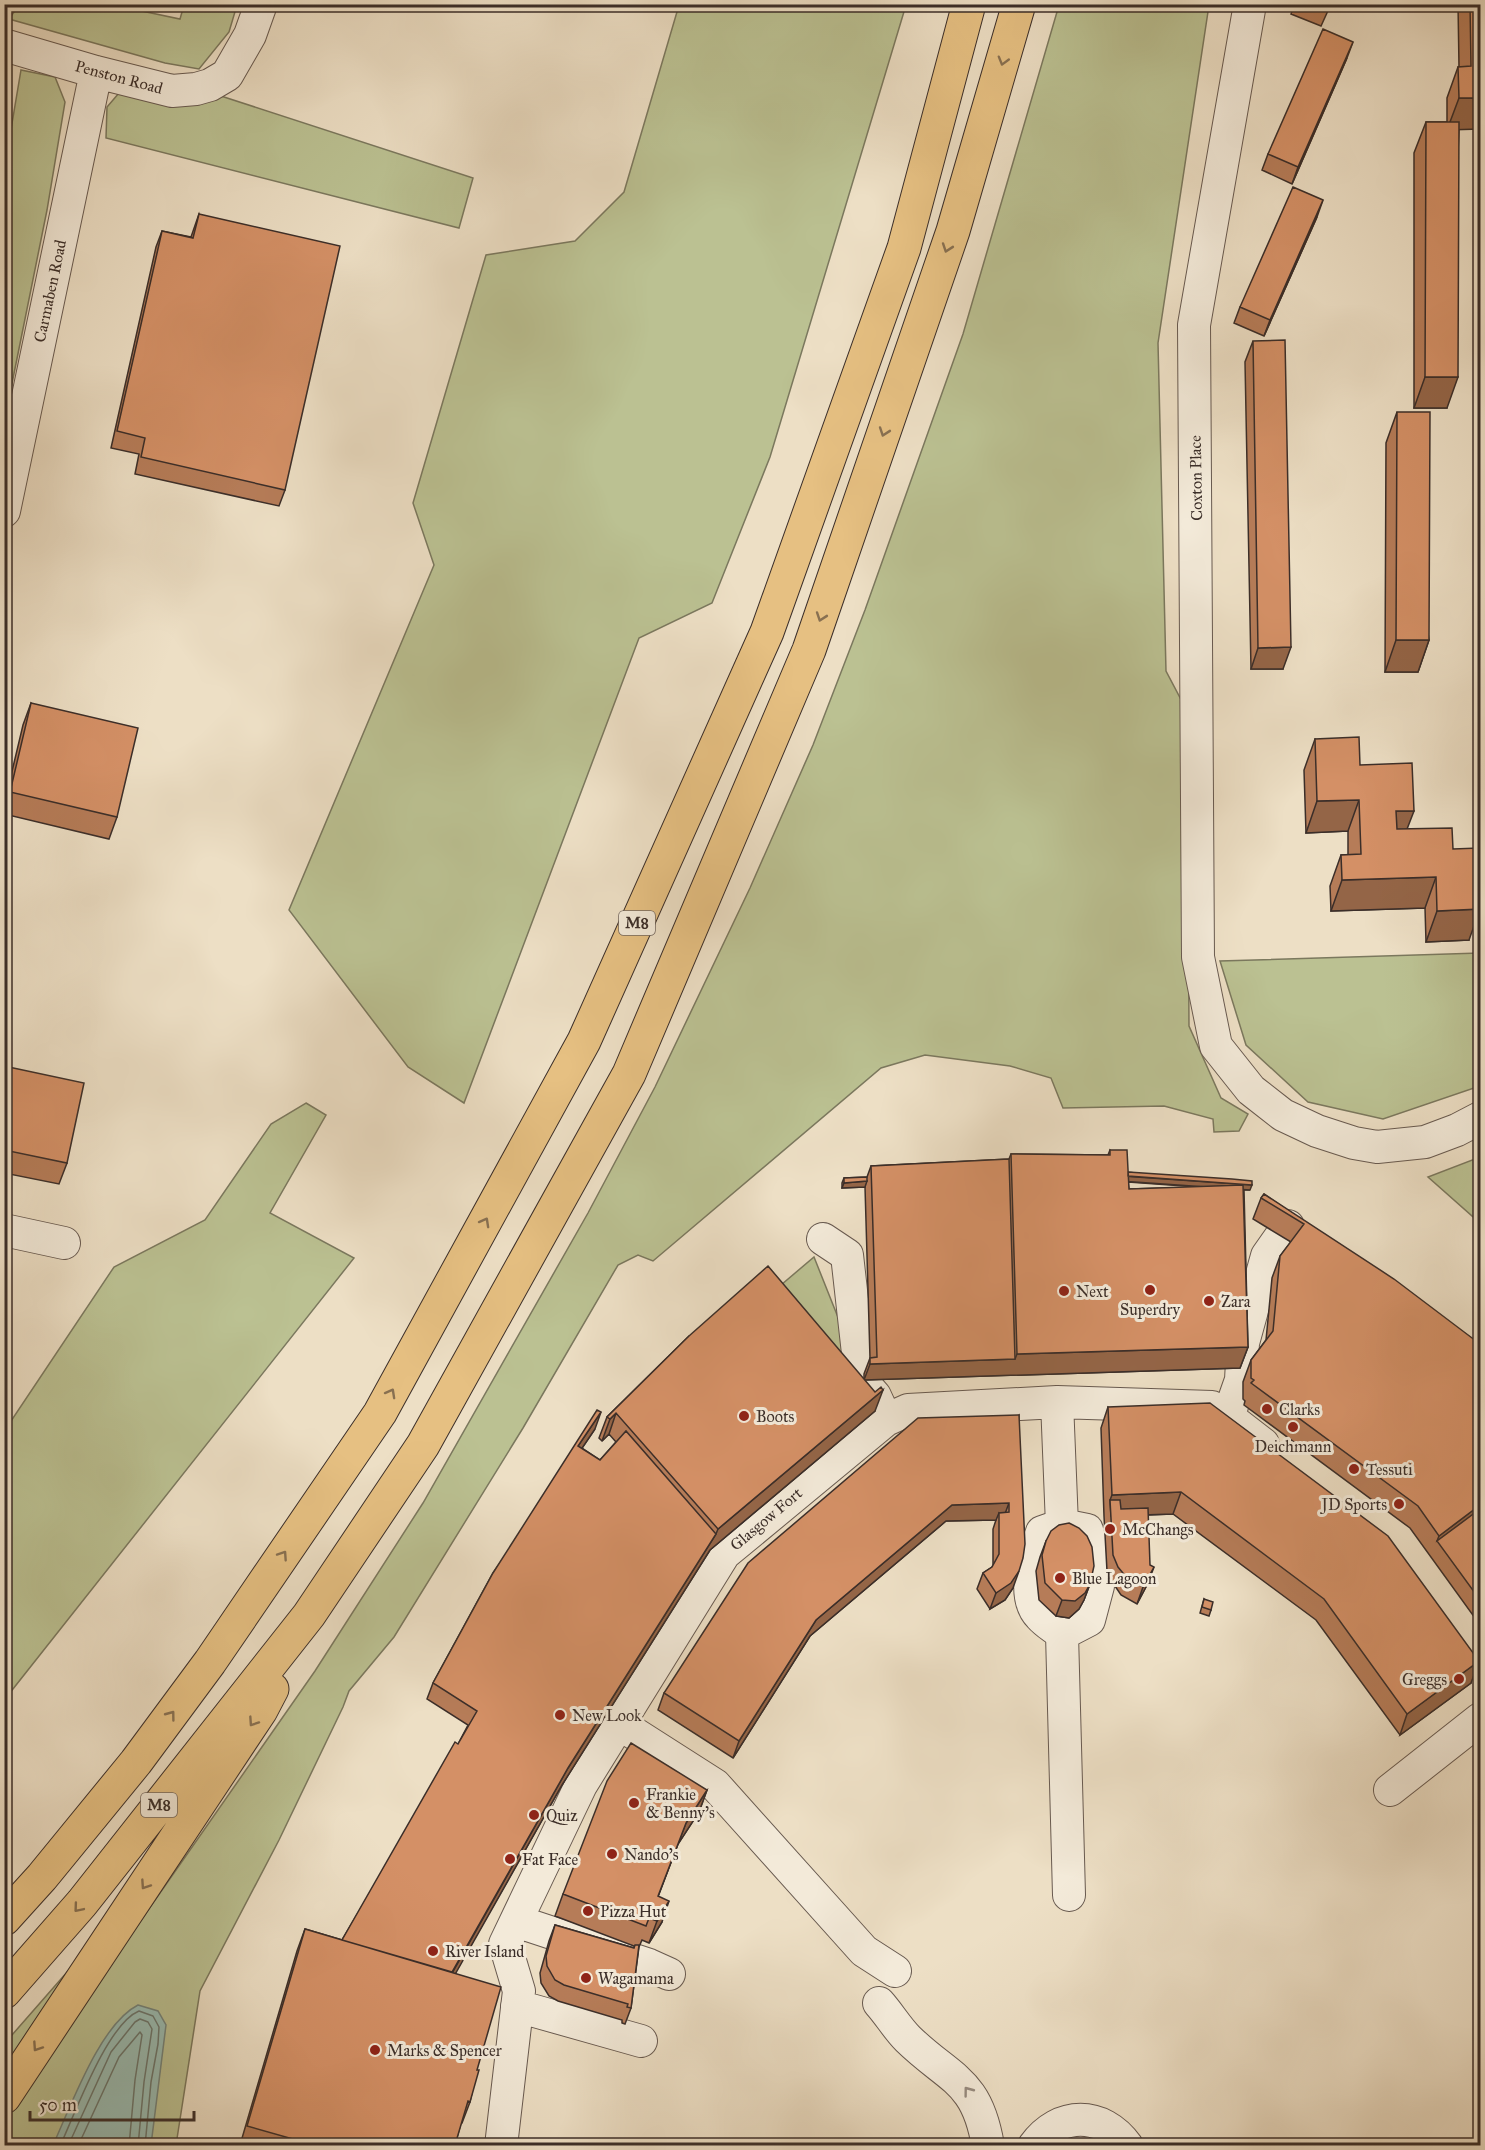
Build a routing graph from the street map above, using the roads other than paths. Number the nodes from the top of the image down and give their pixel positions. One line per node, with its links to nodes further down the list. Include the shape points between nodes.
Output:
1 (261, 4): 6 (street, Penston Road, via 250,36 227,75 210,85 172,90)
2 (969, 4): 22 (highway, M8, one-way to 2, via 210,1662 380,1413 584,1041 767,632 904,248)
3 (1019, 4): 18 (highway, M8, one-way to 18, via 953,231 809,650 629,1074 423,1445)
4 (1250, 4): 8 (street, Coxton Place, via 1194,325 1198,957 1216,1046 1251,1090 1283,1115 1354,1143 1377,1147 1425,1142)
5 (4, 45): 6 (street, Penston Road)
6 (96, 72): 7 (street, Carmaben Road)
7 (4, 511)
8 (1480, 1118)
9 (1288, 1226): 14 (street, via 1267,1256 1243,1343 1241,1380)
10 (4, 1230): 12 (street)
11 (823, 1239): 15 (street, via 847,1255 861,1380 875,1396)
12 (64, 1242)
13 (1057, 1402): 14 (street, Glasgow Fort, via 1212,1407); 15 (street, Glasgow Fort, via 908,1410); 17 (street)
14 (1228, 1417): 16 (street, Glasgow Fort)
15 (886, 1420): 21 (street, Glasgow Fort, via 724,1554)
16 (1284, 1461)
17 (1062, 1525): 19 (street, via 1042,1532 1030,1583 1038,1614); 19 (street, via 1087,1530 1098,1586 1089,1620)
18 (309, 1615): 30 (highway, M8, one-way to 30, via 82,1903); 34 (highway, one-way to 34, via 261,1710)
19 (1062, 1634): 25 (street)
20 (1480, 1719): 23 (street)
21 (618, 1724): 27 (street, Glasgow Fort, via 581,1785); 28 (street, via 715,1785 864,1951)
22 (136, 1762): 24 (highway); 26 (highway, M8)
23 (1390, 1790)
24 (4, 1890)
25 (1069, 1895)
26 (4, 1918)
27 (511, 1932): 29 (street, via 528,1925); 32 (street, via 519,1990)
28 (895, 1971)
29 (669, 1974)
30 (4, 1992)
31 (879, 2003): 36 (street, one-way to 31, via 980,2111 962,2083 907,2038)
32 (517, 2006): 33 (street); 35 (street)
33 (642, 2041)
34 (4, 2097)
35 (501, 2145)
36 (988, 2145)
37 (1034, 2145): 38 (street, via 1053,2127 1079,2120 1108,2127)
38 (1127, 2145)

